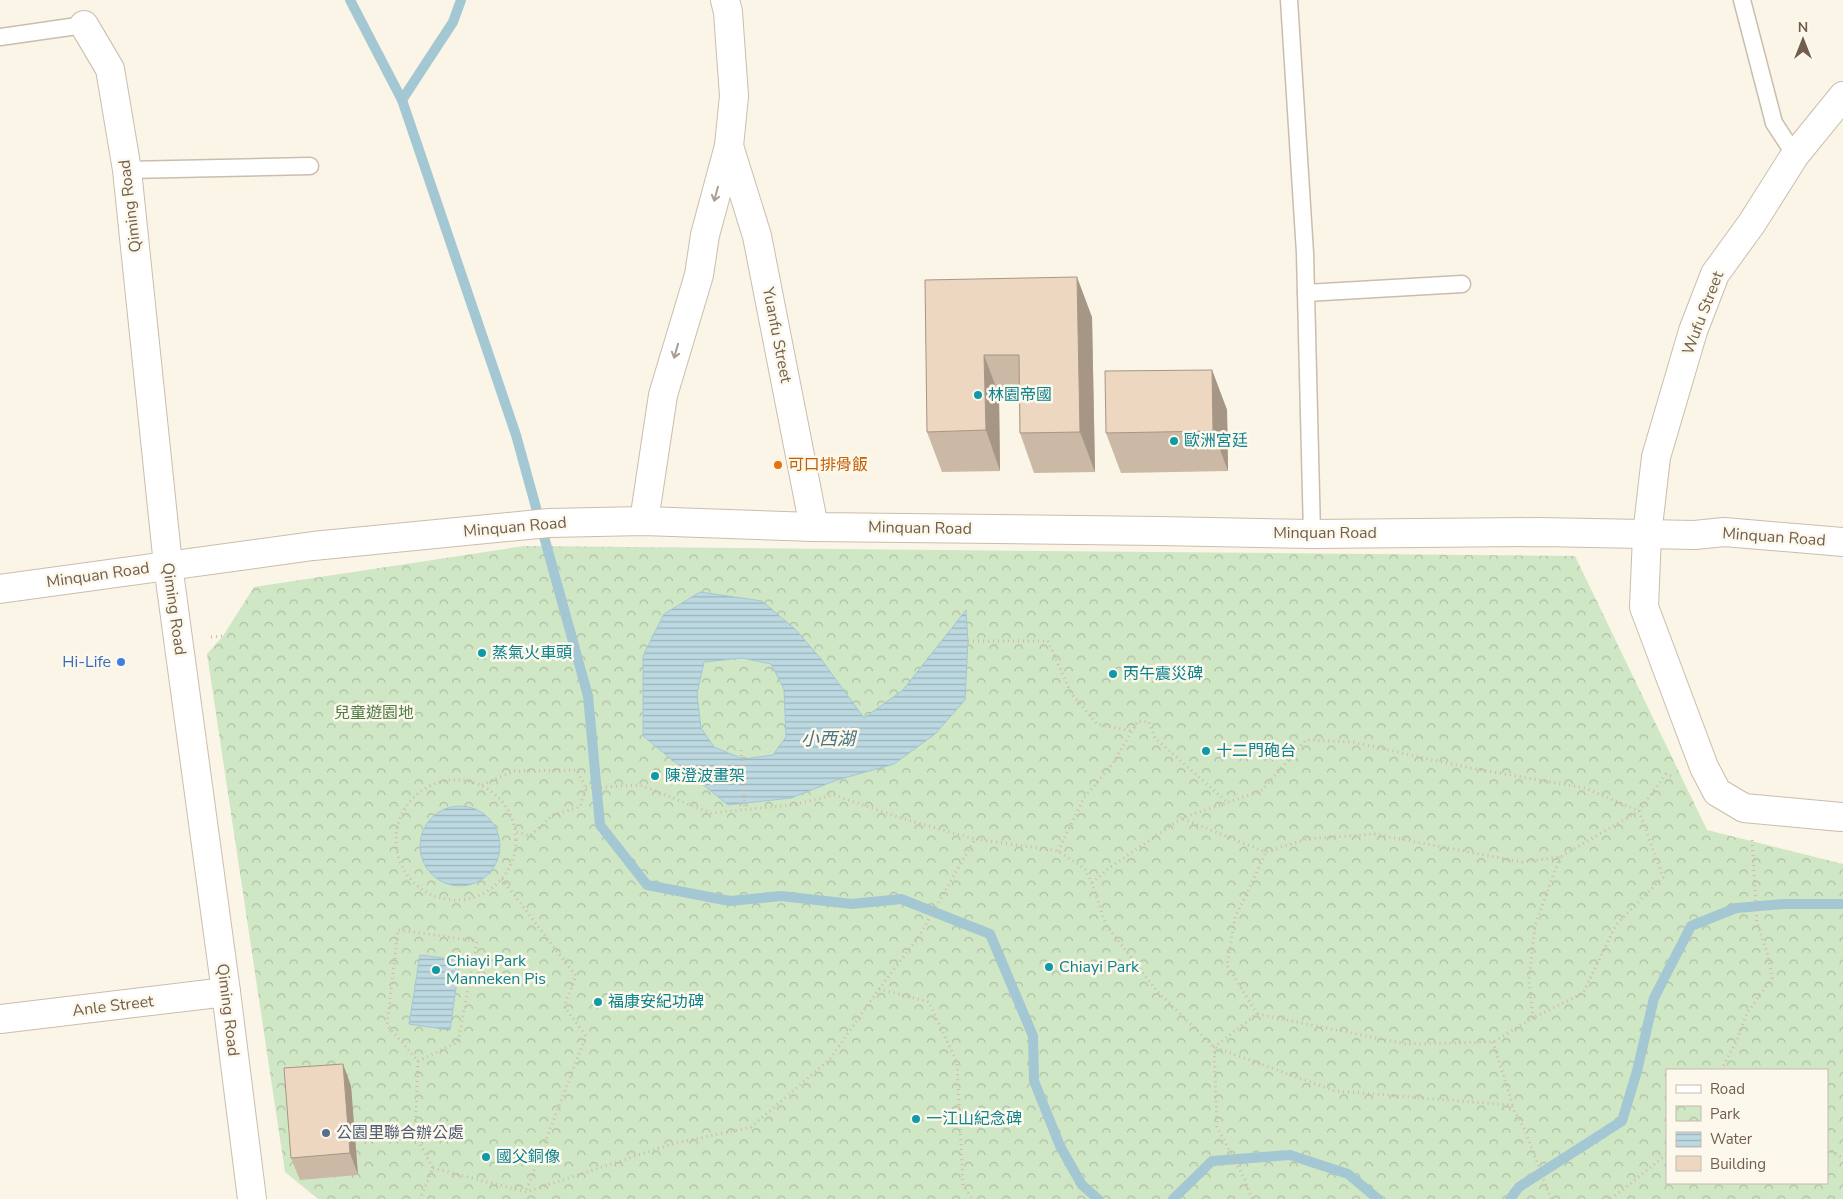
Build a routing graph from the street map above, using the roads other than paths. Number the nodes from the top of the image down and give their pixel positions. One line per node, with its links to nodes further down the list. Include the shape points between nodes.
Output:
1 (1289, 0): 12 (lane)
2 (1742, 0): 8 (lane, via 1774,123)
3 (729, 4): 7 (street, Yuanfu Street, via 734,96)
4 (84, 25): 5 (lane); 10 (street, Qiming Road, via 110,69)
5 (0, 37)
6 (1843, 96): 8 (street, Wufu Street)
7 (729, 146): 13 (street, Yuanfu Street, one-way to 13, via 705,234 699,275 663,395); 14 (street, Yuanfu Street, via 758,236)
8 (1795, 155): 16 (street, Wufu Street, via 1715,274 1693,331 1656,457)
9 (310, 166): 10 (lane)
10 (127, 170): 18 (street, Qiming Road)
11 (1462, 284): 12 (lane)
12 (1306, 293): 15 (lane)
13 (644, 521): 14 (street, Minquan Road); 18 (street, Minquan Road, via 539,524 313,546)
14 (814, 527): 15 (street, Minquan Road)
15 (1312, 534): 16 (street, Minquan Road, via 1540,532)
16 (1647, 535): 17 (street, Minquan Road, via 1724,532); 20 (street, Wufu Street, via 1644,607 1704,767 1717,792 1744,808)
17 (1843, 542)
18 (168, 565): 19 (street, Minquan Road); 21 (street, Qiming Road)
19 (0, 589)
20 (1841, 817)
21 (226, 992): 22 (street, Anle Street); 23 (street, Qiming Road)
22 (0, 1020)
23 (252, 1199)

